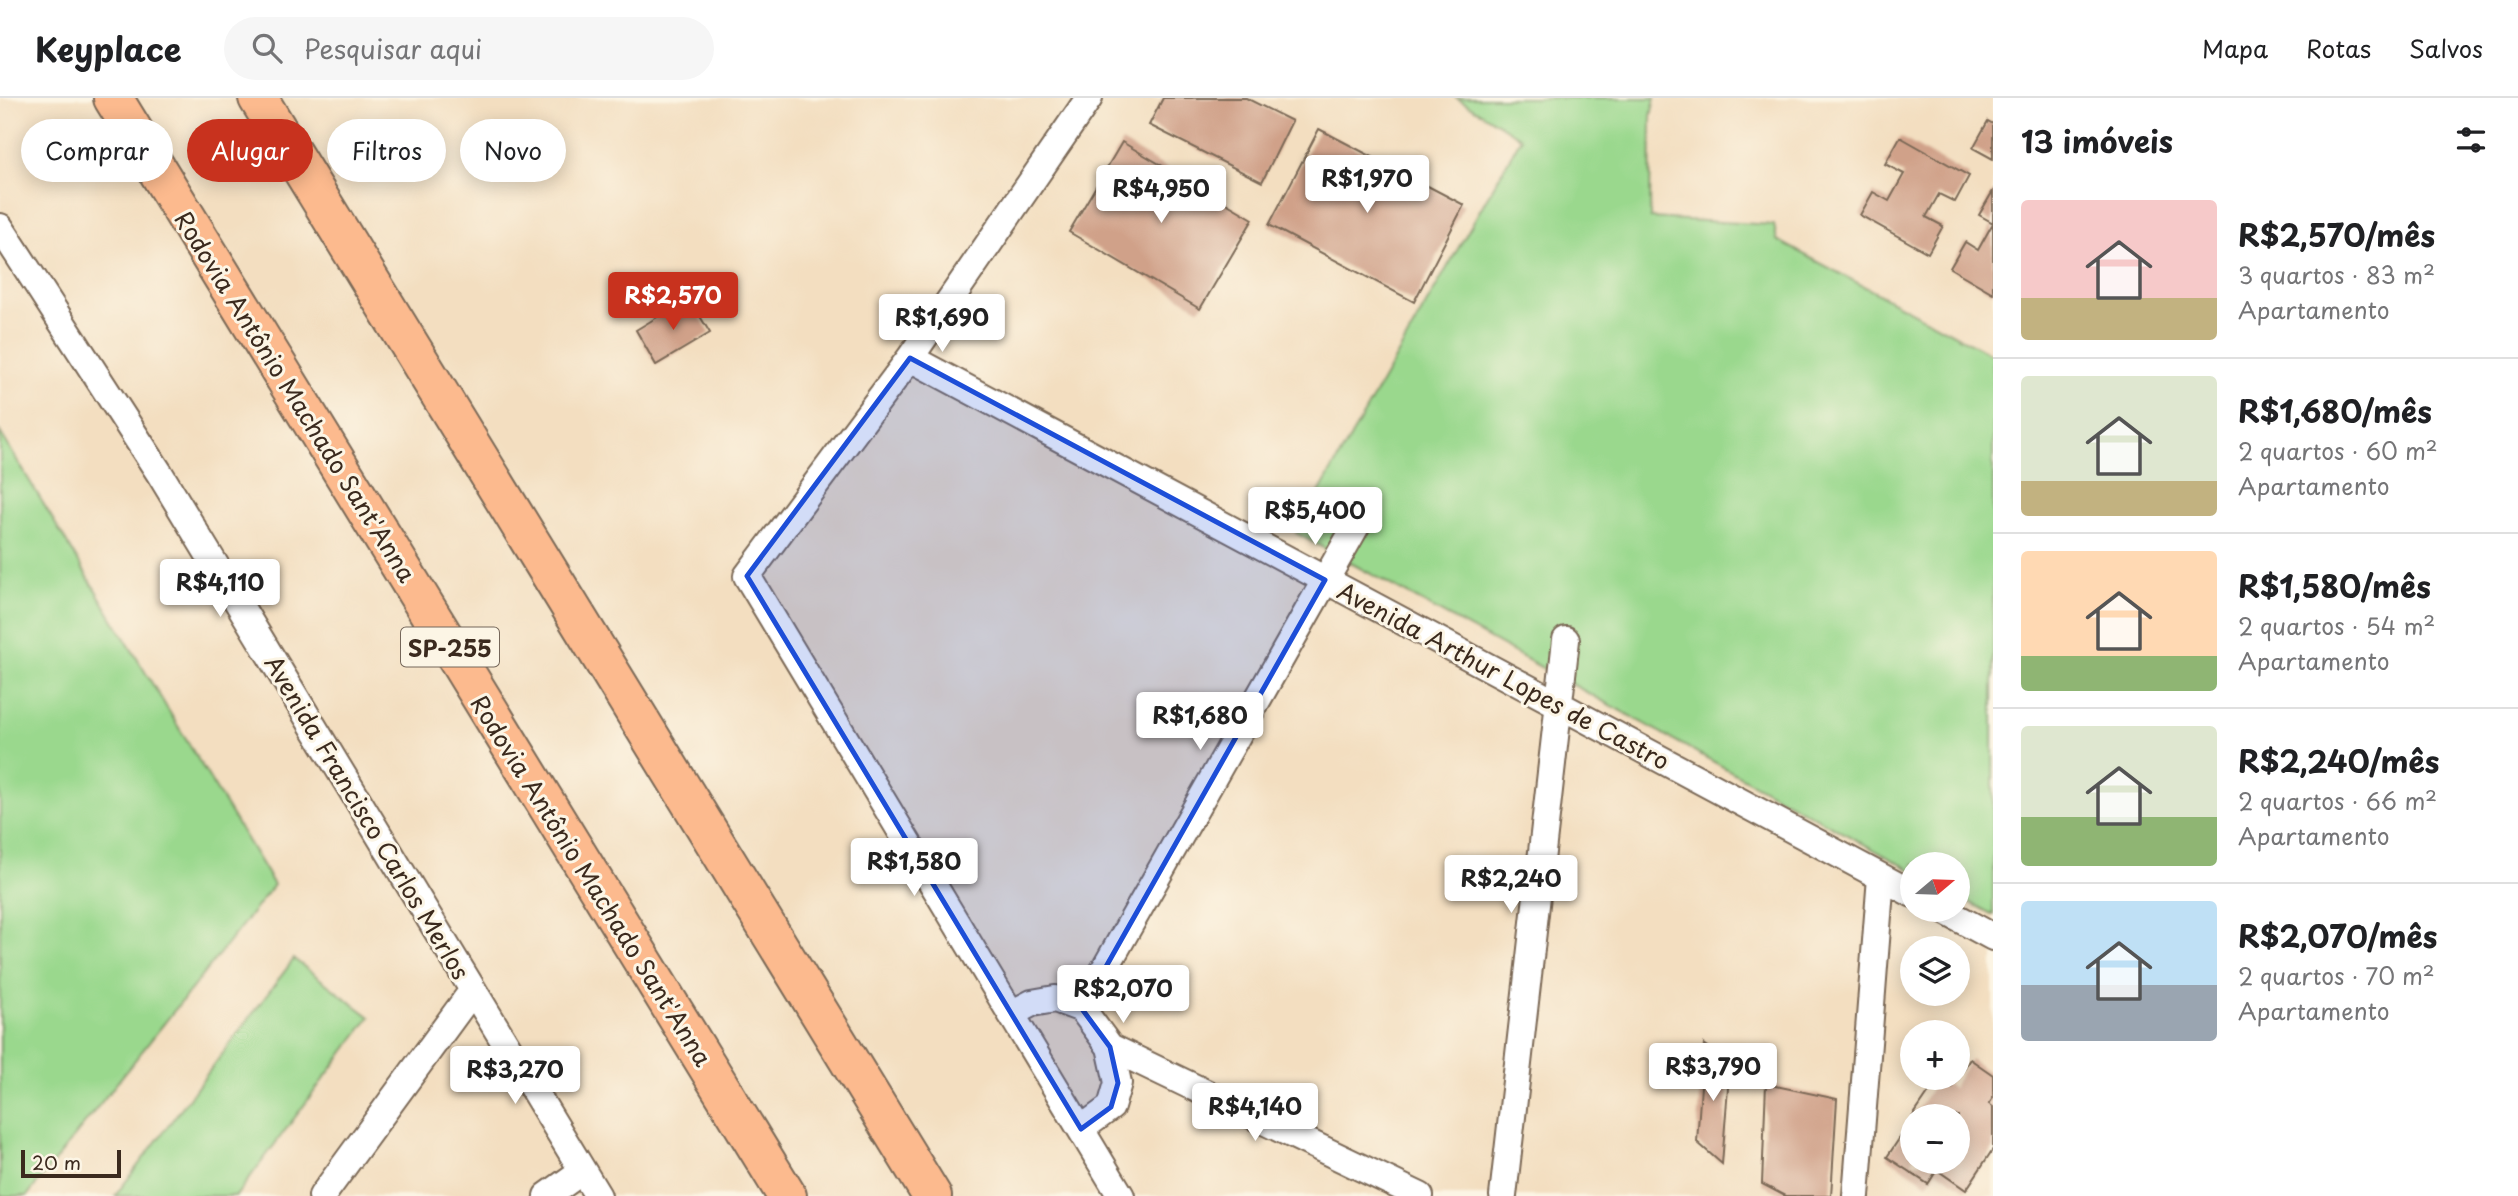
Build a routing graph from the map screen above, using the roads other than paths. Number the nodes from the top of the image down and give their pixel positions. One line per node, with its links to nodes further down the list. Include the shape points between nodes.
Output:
1 (113, 98): 25 (highway, Rodovia Antônio Machado Sant'Anna / SP-255)
2 (258, 98): 26 (highway)
3 (1089, 98): 5 (street)
4 (0, 227): 14 (street, Avenida Francisco Carlos Merlos, via 160,474)
5 (910, 358): 7 (street, Avenida Arthur Lopes de Castro); 16 (street, via 747,576)
6 (1360, 519): 7 (street)
7 (1325, 580): 9 (street, Avenida Arthur Lopes de Castro); 15 (street)
8 (1566, 640): 9 (street)
9 (1558, 704): 10 (street, Avenida Arthur Lopes de Castro); 29 (street)
10 (1881, 877): 11 (street, Avenida Arthur Lopes de Castro); 30 (street)
11 (1900, 887)
12 (1965, 922): 13 (street)
13 (1993, 937)
14 (473, 990): 21 (street, Avenida Francisco Carlos Merlos); 22 (street)
15 (1082, 1009): 16 (street, via 1055,999 1032,1003); 17 (street)
16 (1011, 1014): 20 (street)
17 (1110, 1047): 18 (street); 19 (street)
18 (1140, 1062): 19 (street); 28 (street)
19 (1118, 1083): 20 (street, via 1111,1107)
20 (1081, 1129): 27 (street)
21 (582, 1171): 23 (street); 24 (street, Avenida Francisco Carlos Merlos)
22 (322, 1196)
23 (547, 1196)
24 (598, 1196)
25 (787, 1196)
26 (932, 1196)
27 (1121, 1196)
28 (1420, 1196)
29 (1503, 1196)
30 (1856, 1196)

